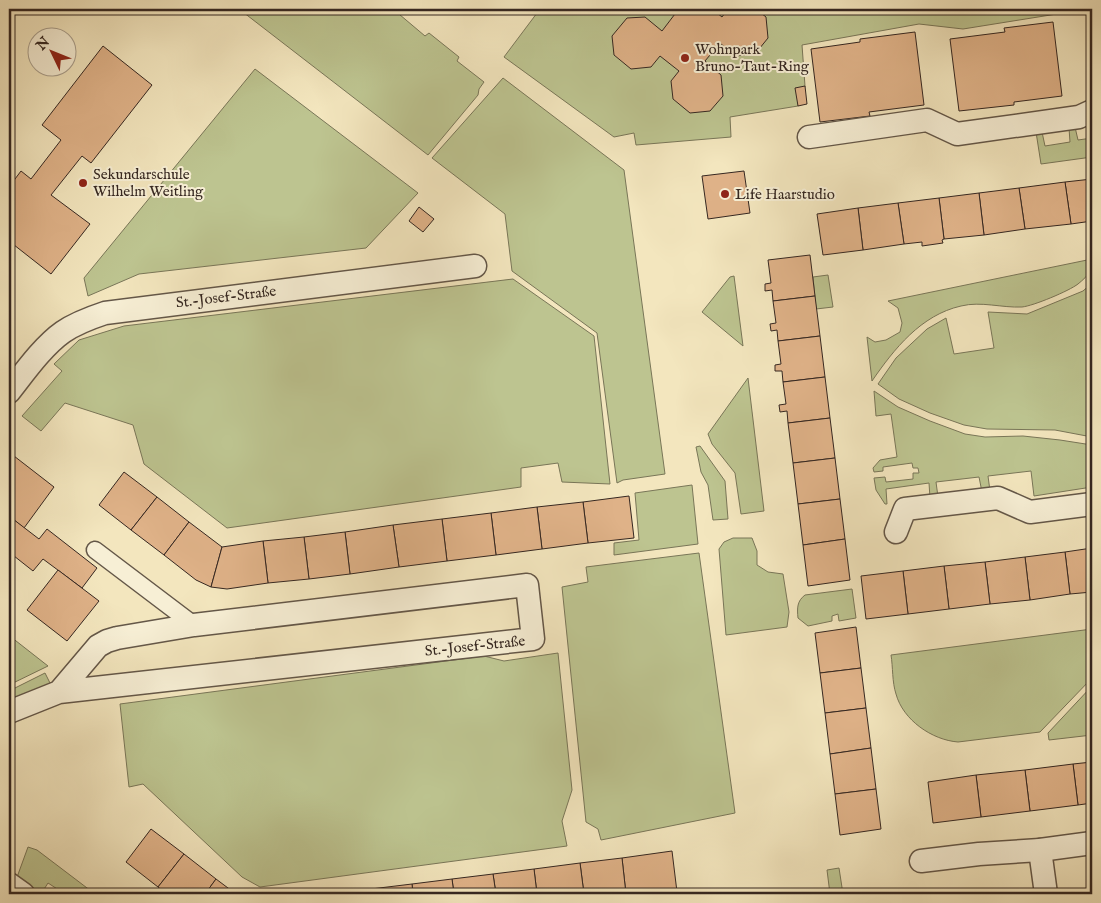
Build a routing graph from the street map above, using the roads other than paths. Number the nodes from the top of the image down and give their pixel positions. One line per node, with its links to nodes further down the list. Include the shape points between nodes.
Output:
1 (1092, 111): 2 (street, via 1079,117 957,134 927,120)
2 (809, 138)
3 (475, 266): 4 (street, St.-Josef-Straße, via 105,313 75,324 60,334)
4 (9, 392)
5 (1092, 504): 6 (street, via 1030,512 998,498 905,509)
6 (896, 532)
7 (95, 550): 8 (street)
8 (194, 625): 9 (street, St.-Josef-Straße, via 107,641 98,646); 9 (street, St.-Josef-Straße, via 527,585 533,640)
9 (59, 692): 10 (street, St.-Josef-Straße)
10 (9, 712)
11 (1092, 843): 12 (street)
12 (1040, 850): 13 (street); 16 (street)
13 (921, 861)
14 (9, 884): 15 (street)
15 (23, 894)
16 (1046, 894)

